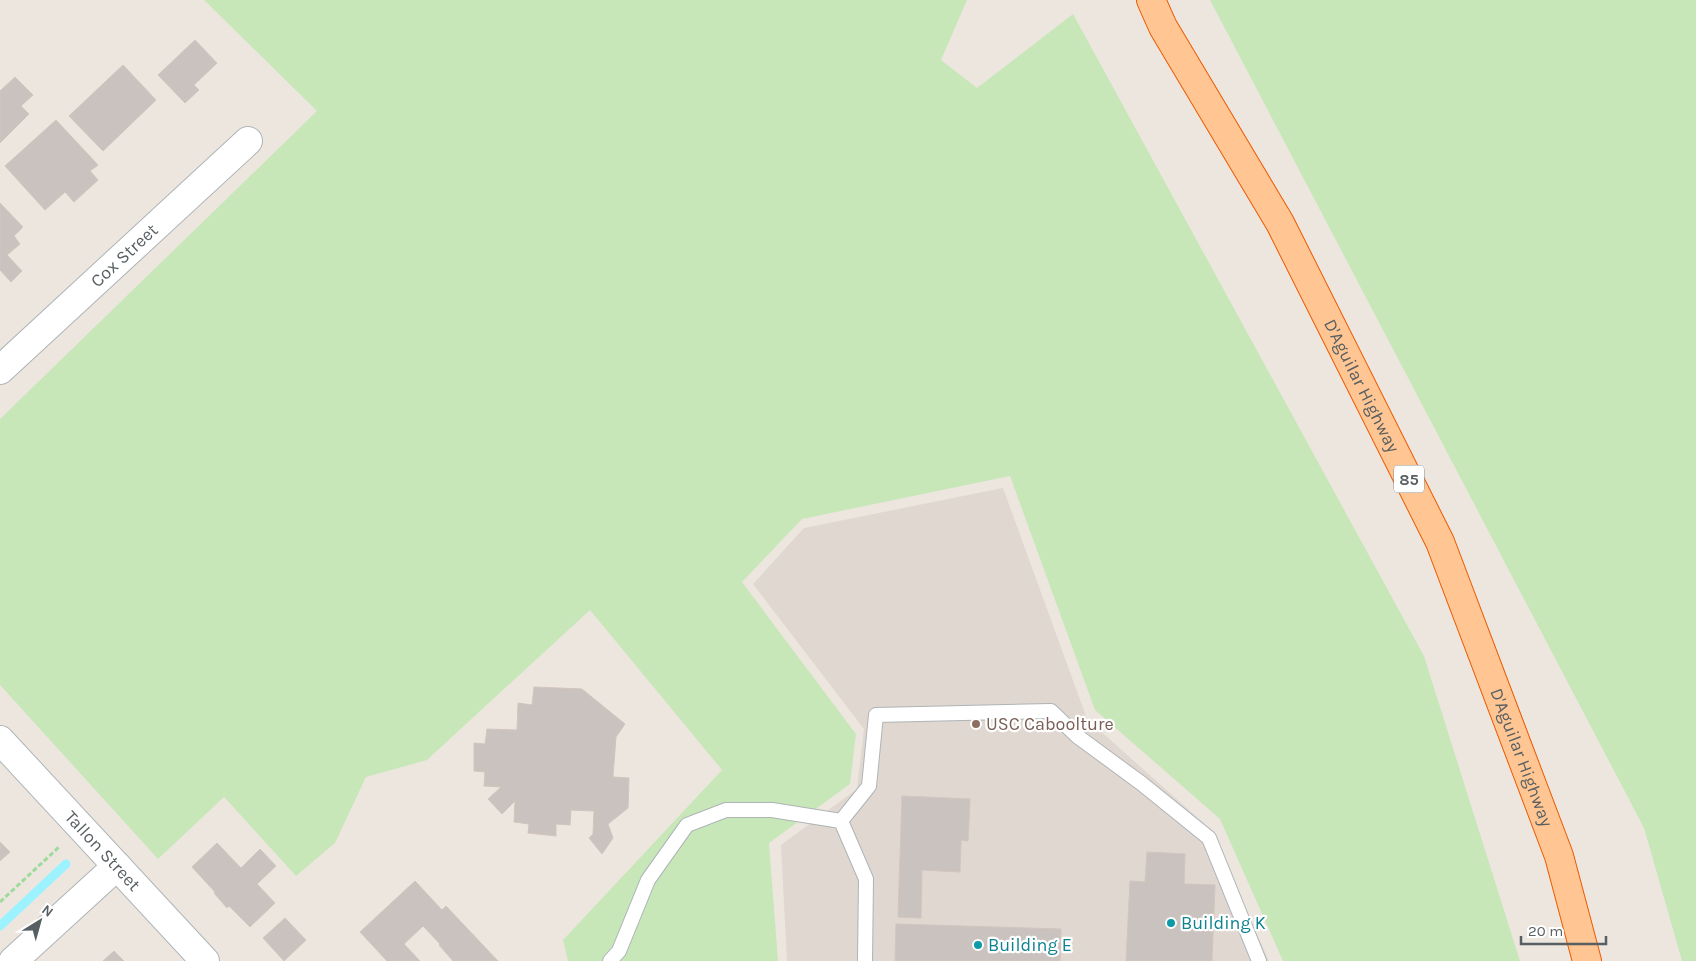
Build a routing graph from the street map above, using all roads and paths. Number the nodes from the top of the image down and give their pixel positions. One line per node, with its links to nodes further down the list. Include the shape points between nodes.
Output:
1 (1139, 0): 3 (highway, D'Aguilar Highway / 85)
2 (1151, 0): 3 (highway, D'Aguilar Highway / 85)
3 (1164, 28): 16 (highway, D'Aguilar Highway / 85, via 1280,223 1440,542 1559,856)
4 (248, 141): 5 (street, Cox Street)
5 (0, 370)
6 (0, 740): 9 (street, Tallon Street)
7 (841, 822): 13 (lane, via 772,810 726,810 687,825 648,880 618,951); 14 (lane, via 866,879); 15 (lane, via 868,786 876,715 1050,711 1077,736 1209,838)
8 (59, 847): 10 (path)
9 (117, 866): 11 (street); 12 (street, Tallon Street)
10 (0, 902)
11 (13, 961)
12 (205, 961)
13 (610, 961)
14 (865, 961)
15 (1259, 961)
16 (1587, 961)

